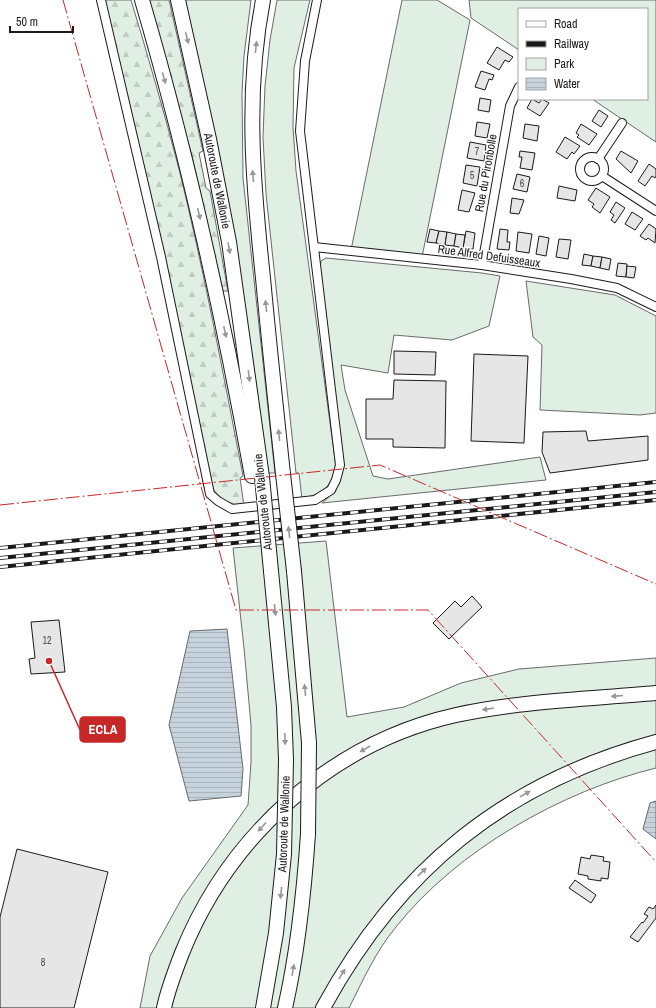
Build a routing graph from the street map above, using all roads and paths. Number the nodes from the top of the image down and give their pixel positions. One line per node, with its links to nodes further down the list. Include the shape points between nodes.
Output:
1 (100, 0): 11 (street, via 161,257 210,494 232,509 315,500 330,490 336,480 340,466)
2 (142, 0): 14 (highway, one-way to 14, via 186,162)
3 (178, 0): 14 (highway, Autoroute de Wallonie, one-way to 14, via 209,139 228,242 246,352)
4 (263, 0): 19 (highway, Autoroute de Wallonie, one-way to 4, bridge, via 305,886 309,743 253,169 252,86)
5 (317, 0): 11 (street, via 305,61 300,131)
6 (518, 89): 12 (street, Rue du Pironbolle, via 510,106)
7 (622, 123): 8 (street)
8 (598, 159): 9 (street, via 604,168); 9 (street, via 584,160 580,170 583,177 589,181)
9 (602, 176): 10 (street)
10 (656, 211)
11 (314, 247): 12 (street, Rue Alfred Defuisseaux)
12 (482, 265): 13 (street, Rue Alfred Defuisseaux, via 618,288)
13 (656, 307)
14 (257, 476): 18 (highway, Autoroute de Wallonie, one-way to 18, bridge, via 271,571 284,707 286,760 284,854 276,933)
15 (656, 693): 17 (highway, one-way to 17, via 533,703 454,715 378,742 334,768 302,789 269,819 227,870 204,905 189,937 174,973)
16 (656, 742): 20 (highway, one-way to 16, via 345,968 389,908 435,860 477,824 513,800 560,776 605,757)
17 (164, 1008)
18 (263, 1008)
19 (285, 1008)
20 (323, 1008)

